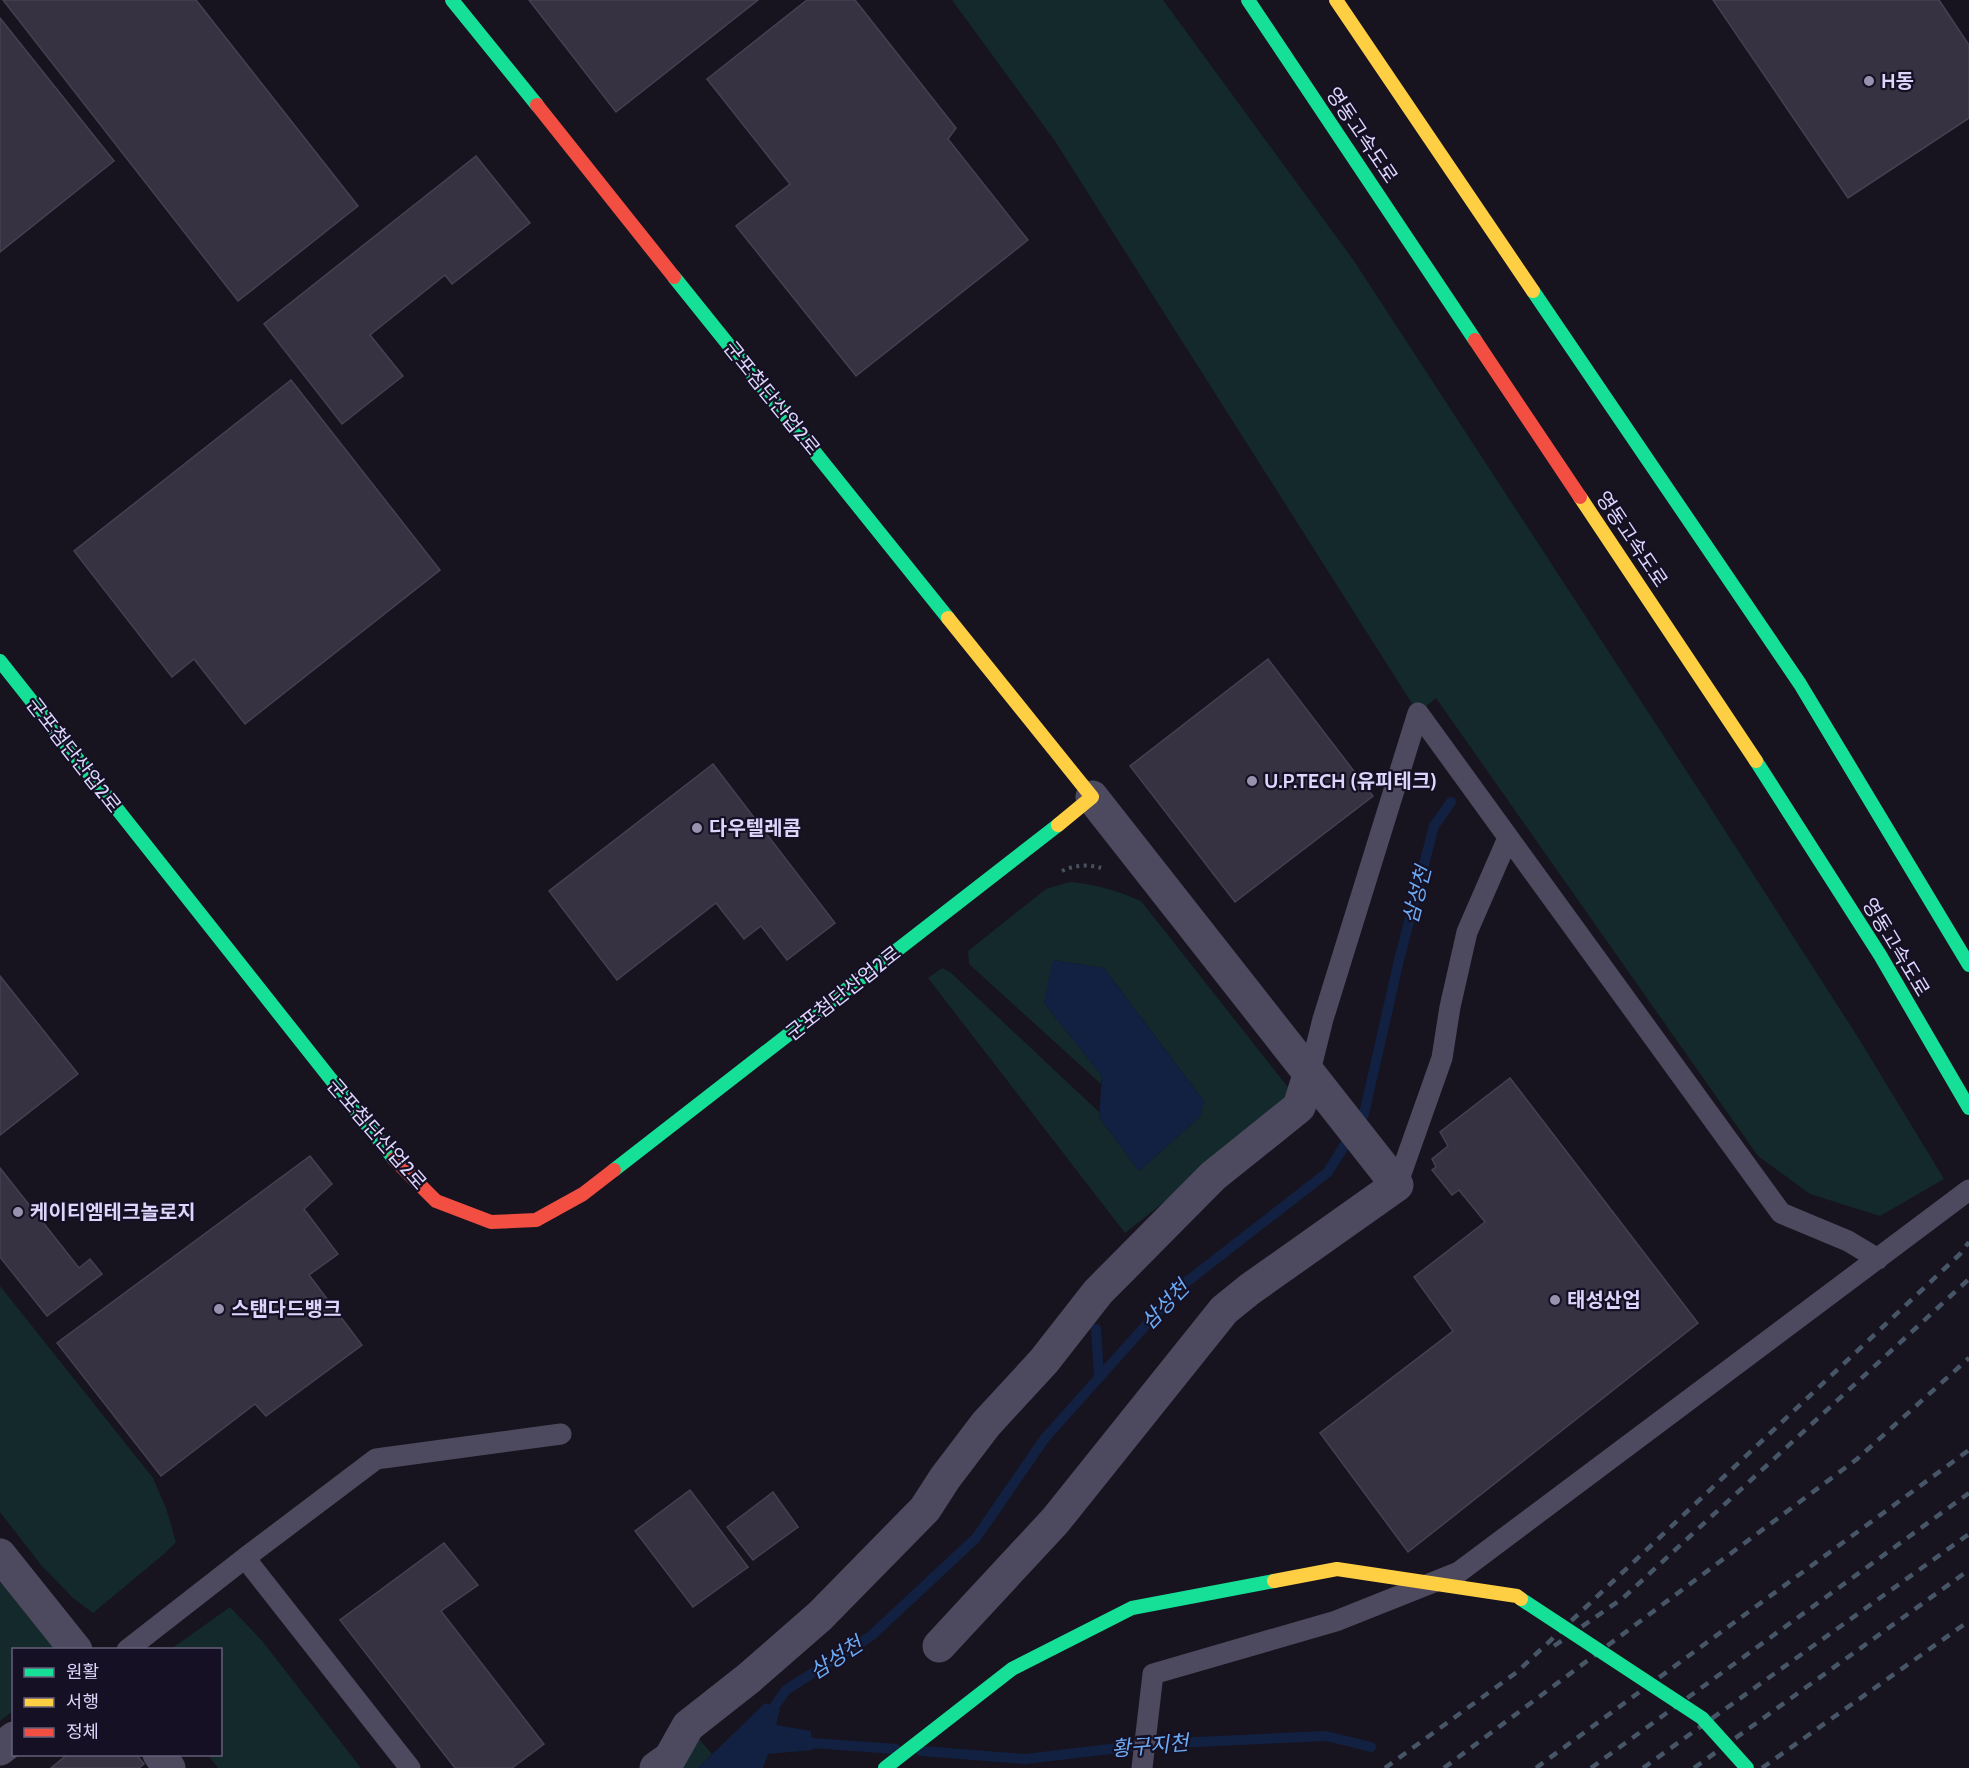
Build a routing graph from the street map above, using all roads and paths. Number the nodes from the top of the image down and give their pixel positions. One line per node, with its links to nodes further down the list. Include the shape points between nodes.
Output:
1 (452, 0): 5 (main road, 군포첨단산업2로)
2 (1248, 0): 11 (main road, 영동고속도로, via 1728,718 1880,956)
3 (1336, 0): 9 (main road, via 1800,684)
4 (0, 661): 5 (main road, 군포첨단산업2로, via 389,1154 436,1201 491,1222 536,1220 583,1194)
5 (1092, 797): 10 (street, 군포첨단산업2로)
6 (1508, 838): 10 (lane, via 1418,713); 12 (lane, via 1467,932 1442,1058); 14 (lane, via 1781,1213 1848,1241)
7 (1104, 869): 8 (path, via 1076,866)
8 (1056, 875)
9 (1969, 965)
10 (1309, 1075): 12 (street, 군포첨단산업2로); 26 (street, via 1299,1107 1214,1176 1098,1292 1044,1361 986,1424 925,1509 820,1616 688,1726 670,1758)
11 (1969, 1108)
12 (1397, 1185): 18 (street, via 1224,1310 1055,1521)
13 (1969, 1190): 14 (lane)
14 (1878, 1259): 28 (lane, via 1459,1572 1336,1622 1153,1674)
15 (561, 1434): 17 (lane, via 376,1459)
16 (0, 1555): 19 (street)
17 (245, 1558): 20 (lane); 25 (lane)
18 (939, 1646)
19 (74, 1648)
20 (130, 1648)
21 (12, 1740): 22 (street)
22 (0, 1749)
23 (160, 1756): 24 (street)
24 (169, 1768)
25 (410, 1768)
26 (656, 1768)
27 (885, 1768): 29 (main road, bridge, via 1012,1669 1132,1608 1337,1569 1517,1596 1702,1718)
28 (1142, 1768)
29 (1747, 1768)

